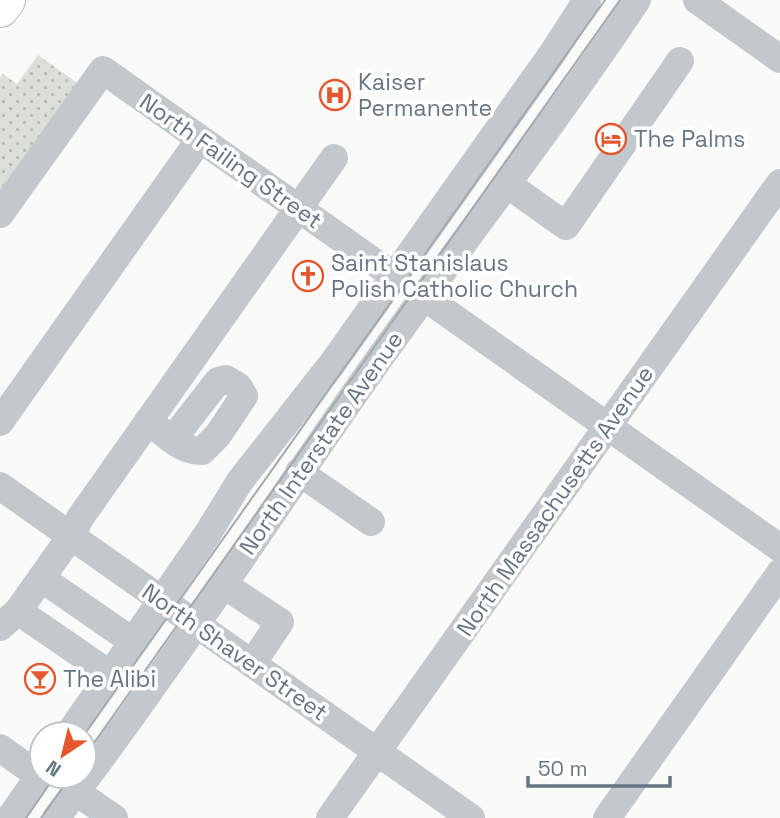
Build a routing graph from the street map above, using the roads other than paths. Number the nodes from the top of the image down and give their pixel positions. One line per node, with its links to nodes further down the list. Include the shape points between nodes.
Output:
1 (6, 0): 5 (highway)
2 (587, 0): 14 (street, North Interstate Avenue)
3 (637, 0): 11 (street, North Interstate Avenue)
4 (697, 0): 6 (street)
5 (0, 8)
6 (780, 59)
7 (680, 61): 11 (street, via 566,226)
8 (200, 139): 12 (street, North Failing Street); 13 (street, North Failing Street, via 103,70); 17 (street)
9 (334, 158): 12 (street)
10 (780, 183): 18 (street, North Massachusetts Avenue)
11 (507, 184): 15 (street, North Interstate Avenue)
12 (299, 208): 14 (street, North Failing Street); 16 (street)
13 (0, 214)
14 (394, 276): 28 (street, North Interstate Avenue, via 302,405 240,481)
15 (423, 296): 18 (street); 20 (street, North Interstate Avenue)
16 (148, 421): 19 (street); 23 (street)
17 (0, 422)
18 (608, 426): 24 (street); 36 (street, North Massachusetts Avenue)
19 (172, 440)
20 (299, 472): 22 (street); 27 (street, North Interstate Avenue)
21 (0, 486): 23 (street, North Shaver Street)
22 (371, 522)
23 (71, 536): 26 (street); 28 (street, North Shaver Street)
24 (780, 548)
25 (780, 573): 45 (street)
26 (41, 578): 29 (street); 31 (street)
27 (224, 585): 30 (street, North Interstate Avenue); 32 (street, via 280,622)
28 (161, 599): 30 (street, North Shaver Street); 31 (street, North Interstate Avenue)
29 (9, 619): 33 (street)
30 (197, 624): 32 (street, North Shaver Street); 39 (street, North Interstate Avenue)
31 (132, 641): 33 (street, North Interstate Avenue)
32 (252, 664): 36 (street, North Shaver Street)
33 (111, 675): 34 (street, North Interstate Avenue)
34 (79, 720)
35 (0, 748): 37 (street)
36 (377, 752): 43 (street, North Massachusetts Avenue); 44 (street, North Shaver Street)
37 (28, 766)
38 (29, 790): 40 (street)
39 (76, 792): 41 (street, North Interstate Avenue); 42 (street)
40 (9, 818)
41 (56, 818)
42 (114, 818)
43 (330, 818)
44 (471, 818)
45 (607, 818)

